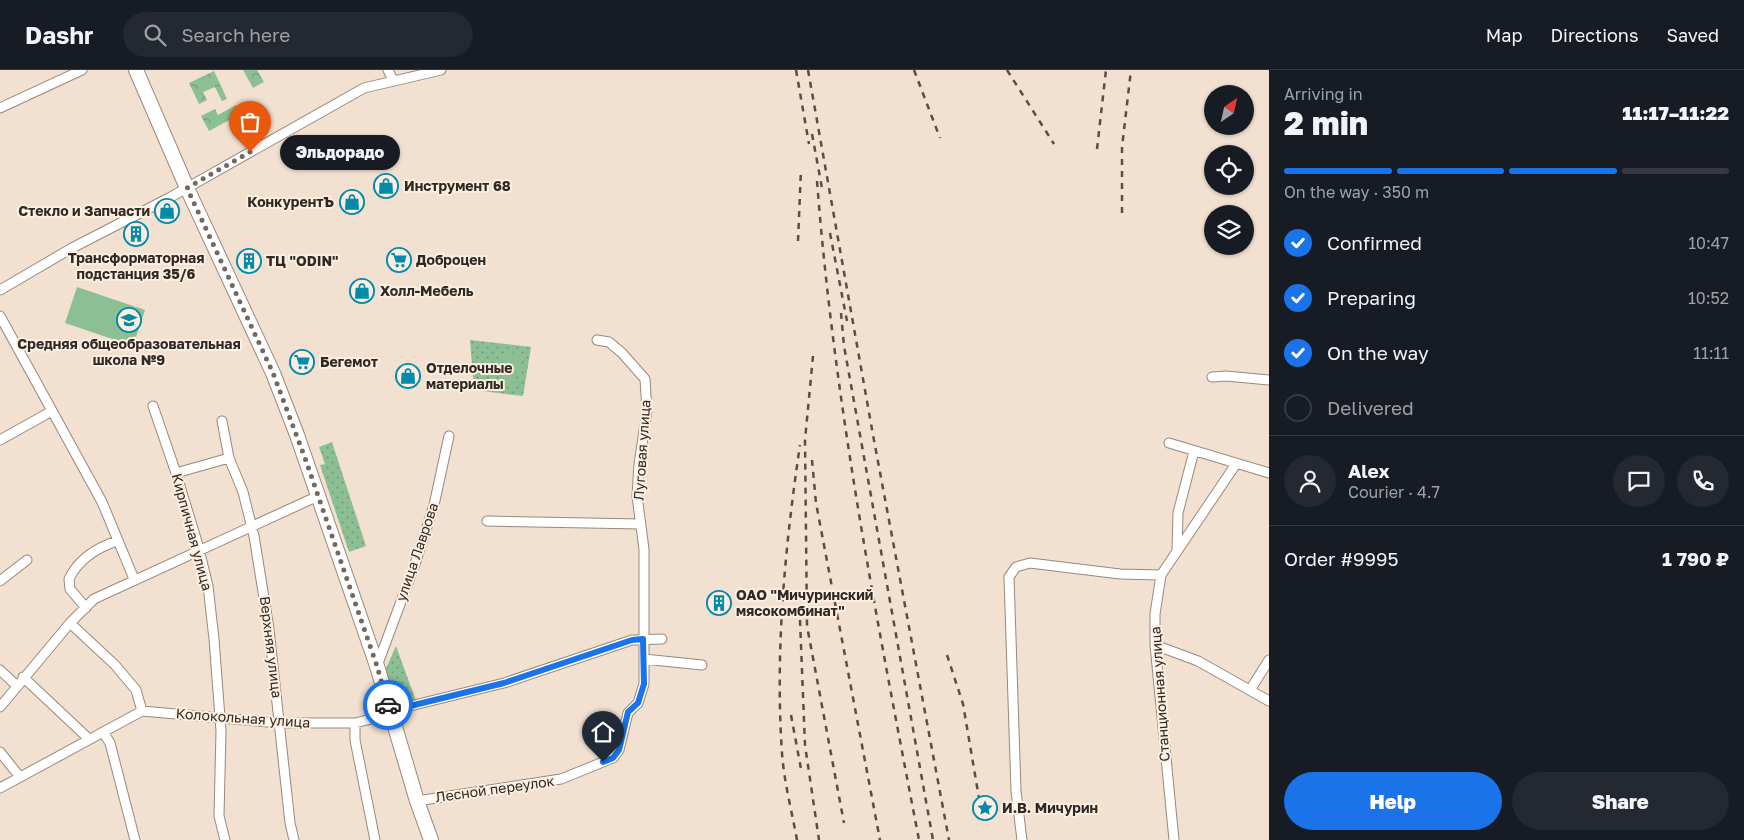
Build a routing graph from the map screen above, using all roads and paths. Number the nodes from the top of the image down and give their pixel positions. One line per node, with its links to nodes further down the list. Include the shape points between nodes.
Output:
1 (82, 70): 6 (street)
2 (136, 70): 7 (main road)
3 (388, 70): 5 (street)
4 (441, 70): 5 (street)
5 (393, 80): 7 (street, via 364,88)
6 (0, 108)
7 (187, 188): 8 (street); 24 (main road, via 273,373)
8 (0, 290)
9 (0, 316): 14 (street)
10 (597, 340): 26 (street, Луговая улица, via 609,342 645,379 647,411 637,496)
11 (1212, 377): 12 (street)
12 (1269, 380)
13 (153, 406): 22 (street, Кирпичная улица)
14 (52, 411): 17 (street); 28 (street, via 102,502)
15 (222, 421): 20 (street, Верхняя улица)
16 (449, 436): 42 (street, улица Лаврова, via 434,505)
17 (0, 440)
18 (1169, 443): 19 (street)
19 (1194, 450): 21 (street); 30 (street, via 1178,513)
20 (229, 458): 22 (street); 27 (street, Верхняя улица)
21 (1236, 464): 23 (street); 30 (street, Станционная улица)
22 (176, 473): 29 (street, Кирпичная улица)
23 (1269, 473)
24 (318, 496): 27 (street); 42 (main road)
25 (488, 521): 26 (street)
26 (641, 524): 37 (street, Луговая улица, via 645,595)
27 (252, 526): 29 (street); 53 (street, Верхняя улица, via 269,629)
28 (117, 541): 33 (street); 35 (street, via 90,554 68,580 70,588)
29 (199, 552): 33 (street); 52 (street, Кирпичная улица, via 208,586)
30 (1177, 552): 32 (street, Станционная улица)
31 (27, 560): 34 (street)
32 (1162, 575): 39 (street, Станционная улица, via 1155,614); 66 (street, via 1120,574 1030,563 1016,567 1009,577 1016,791)
33 (134, 579): 35 (street, via 94,599)
34 (0, 581)
35 (86, 608): 36 (street)
36 (70, 623): 45 (street); 50 (street, via 116,665 136,690)
37 (643, 639): 38 (street, Колокольная улица); 40 (street, Лесной переулок); 51 (street, Колокольная улица, via 504,683 406,707)
38 (662, 639)
39 (1155, 645): 47 (street, via 1198,661); 67 (street, Станционная улица)
40 (644, 659): 43 (street); 60 (street, Лесной переулок, via 644,684 638,703 628,712 619,750 613,758 561,779)
41 (1269, 660): 47 (street)
42 (377, 666): 51 (main road)
43 (702, 666)
44 (0, 670): 46 (street)
45 (24, 677): 46 (street); 56 (street)
46 (17, 686): 49 (street)
47 (1250, 690): 48 (street)
48 (1269, 701)
49 (0, 707)
50 (142, 710): 52 (street, Колокольная улица); 55 (street)
51 (391, 714): 54 (street, Колокольная улица); 60 (main road)
52 (220, 717): 53 (street, Колокольная улица); 62 (street, Кирпичная улица, via 219,816)
53 (279, 723): 54 (street, Колокольная улица); 63 (street, Верхняя улица)
54 (355, 723): 64 (street, via 355,740)
55 (103, 732): 56 (street); 61 (street, via 110,743)
56 (89, 740): 58 (street)
57 (0, 752): 58 (street)
58 (20, 777): 59 (street)
59 (0, 788)
60 (417, 800): 65 (main road)
61 (135, 840)
62 (225, 840)
63 (294, 840)
64 (375, 840)
65 (432, 840)
66 (1022, 840)
67 (1174, 840)

